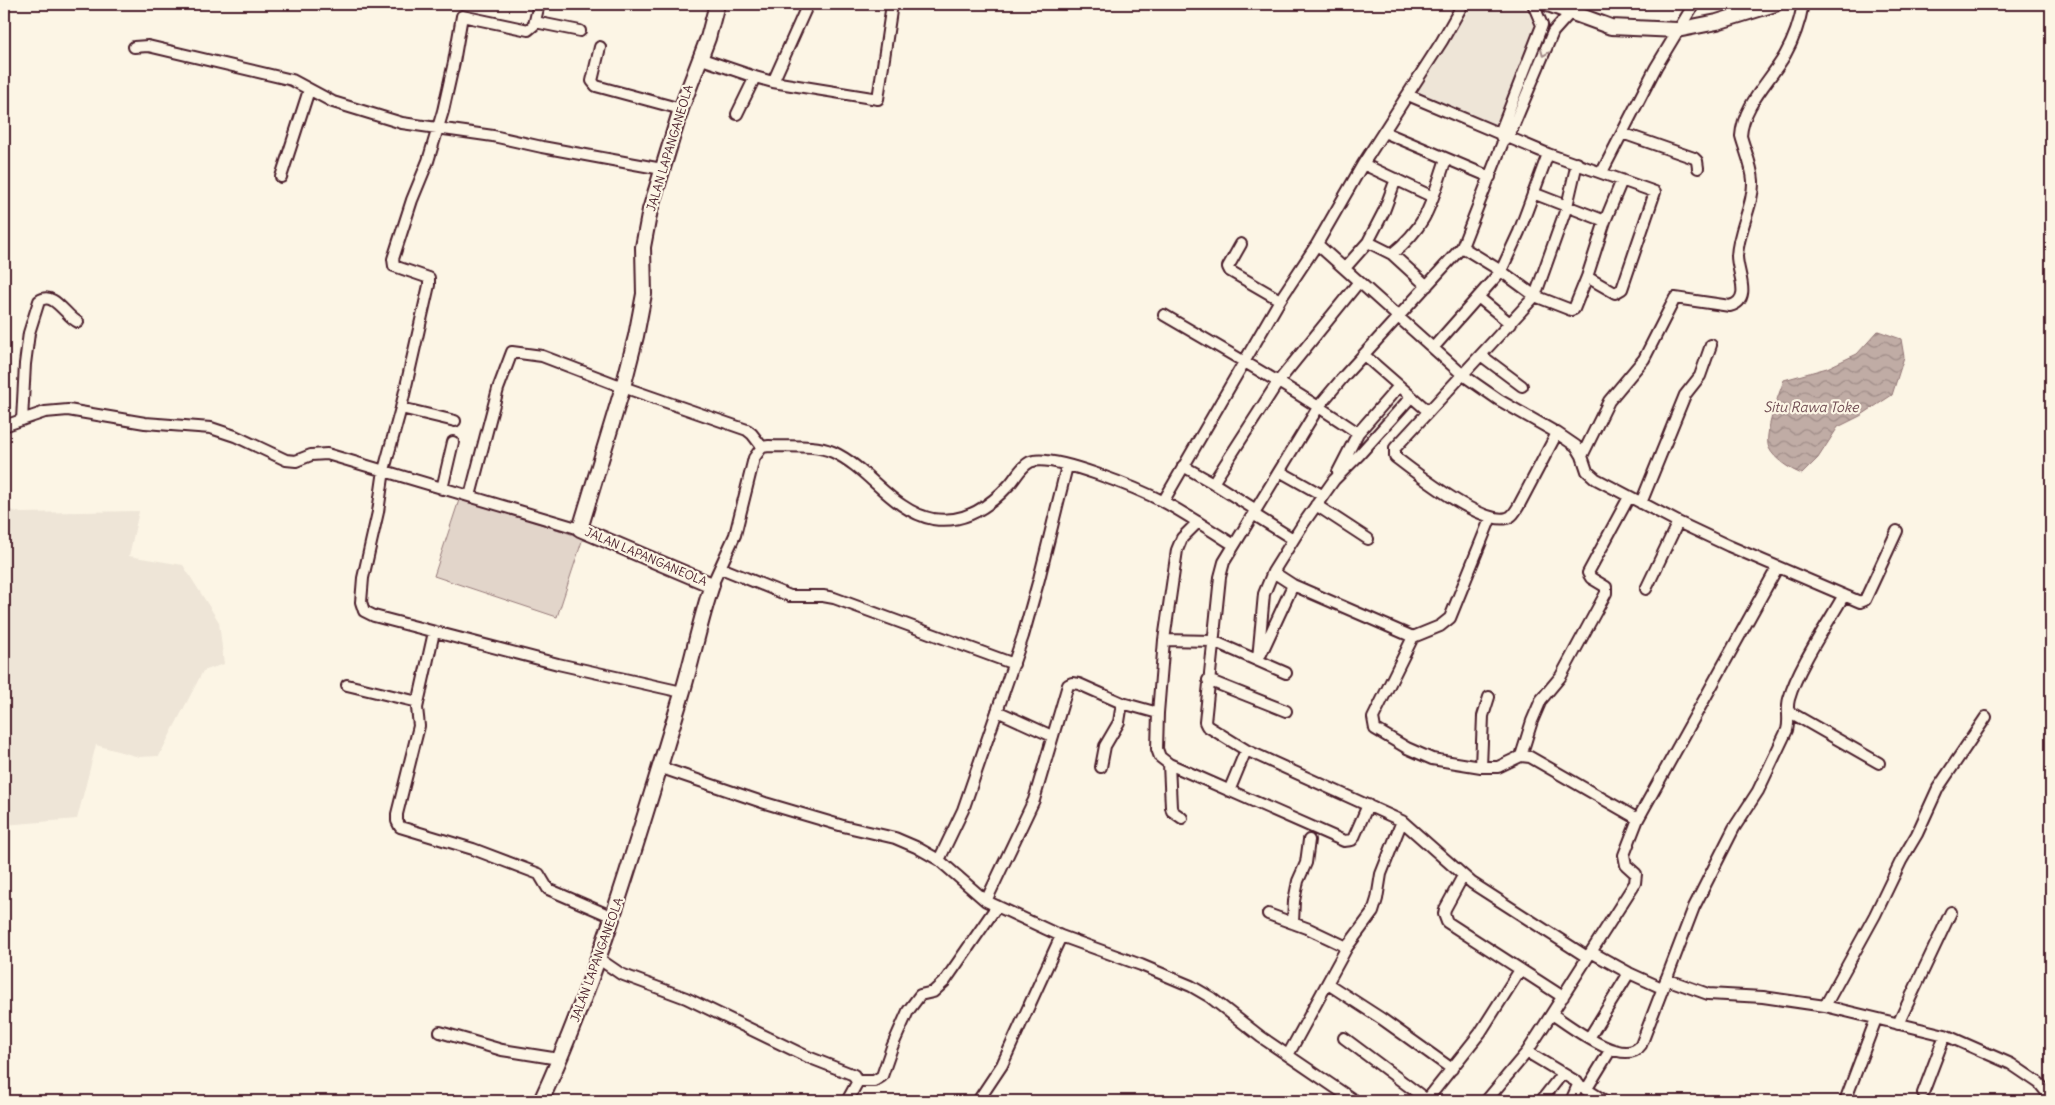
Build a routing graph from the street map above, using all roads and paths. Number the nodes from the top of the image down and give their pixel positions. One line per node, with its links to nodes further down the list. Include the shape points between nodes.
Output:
1 (539, 4): 12 (street)
2 (717, 4): 19 (street, JALAN LAPANGANEOLA)
3 (808, 4): 21 (street)
4 (892, 4): 21 (street, via 878,99)
5 (1463, 4): 23 (street)
6 (1533, 4): 13 (street)
7 (1548, 4): 11 (street)
8 (1694, 4): 14 (street)
9 (1775, 4): 14 (street, via 1717,22)
10 (1803, 4): 83 (street, via 1786,54 1748,111 1742,129 1753,181 1737,244 1741,300 1730,306 1675,298 1644,359 1609,401)
11 (1570, 13): 14 (street, via 1611,27); 16 (street)
12 (535, 22): 15 (street); 26 (street, via 528,30 462,16 450,85)
13 (1542, 28): 16 (street); 29 (street)
14 (1677, 30): 28 (street)
15 (580, 31)
16 (1554, 32): 29 (street, one-way to 29)
17 (134, 47): 22 (street, via 148,46 292,80)
18 (600, 47): 24 (street, via 592,81 596,86)
19 (699, 58): 20 (street); 24 (street, JALAN LAPANGANEOLA)
20 (755, 77): 21 (street); 25 (street)
21 (773, 82)
22 (309, 90): 26 (street, via 334,102 402,123); 37 (street)
23 (1408, 95): 27 (street); 29 (street)
24 (681, 109): 35 (street, JALAN LAPANGANEOLA)
25 (737, 114)
26 (437, 128): 35 (street); 74 (street, via 393,259 394,266 429,278)
27 (1384, 132): 31 (street); 33 (street)
28 (1622, 133): 34 (street, via 1694,158); 36 (street)
29 (1504, 137): 30 (street); 38 (street)
30 (1548, 154): 32 (street); 41 (street)
31 (1446, 159): 38 (street); 42 (street)
32 (1577, 163): 36 (street); 43 (street)
33 (1363, 164): 39 (street); 47 (street)
34 (1698, 168)
35 (662, 170): 71 (street, JALAN LAPANGANEOLA, via 646,224 642,255 644,294)
36 (1602, 172): 40 (street)
37 (281, 177)
38 (1490, 177): 48 (street)
39 (1396, 179): 42 (street); 45 (street)
40 (1622, 180): 44 (street); 52 (street, via 1656,192 1622,289 1615,293)
41 (1533, 193): 43 (street); 51 (street)
42 (1433, 197): 49 (street, via 1421,225)
43 (1567, 206): 44 (street); 55 (street)
44 (1605, 221): 52 (street)
45 (1368, 242): 49 (street); 50 (street)
46 (1241, 244): 57 (street, via 1228,267 1230,271)
47 (1317, 244): 50 (street); 57 (street)
48 (1462, 246): 51 (street); 54 (street)
49 (1392, 254): 54 (street)
50 (1345, 268): 53 (street)
51 (1501, 270): 55 (street); 56 (street)
52 (1587, 277): 55 (street, via 1574,309)
53 (1358, 282): 59 (street); 68 (street)
54 (1427, 286): 59 (street)
55 (1535, 296): 61 (street)
56 (1478, 297): 61 (street); 63 (street)
57 (1280, 300): 66 (street)
58 (1164, 315): 66 (street)
59 (1398, 318): 63 (street); 64 (street)
60 (78, 322): 76 (street, via 48,298 39,301 29,333)
61 (1511, 324): 65 (street)
62 (1711, 345): 95 (street, via 1698,380 1685,395)
63 (1433, 348): 67 (street)
64 (1364, 355): 69 (street); 73 (street)
65 (1482, 356): 67 (street); 70 (street)
66 (1244, 361): 68 (street); 85 (street)
67 (1463, 375): 75 (street); 80 (street)
68 (1278, 382): 73 (street); 89 (street)
69 (1399, 386): 72 (street); 79 (street)
70 (1522, 386)
71 (623, 388): 82 (street, via 747,430); 91 (street, via 542,356 512,352 498,389); 101 (street, JALAN LAPANGANEOLA)
72 (1411, 397): 75 (street); 88 (street)
73 (1319, 406): 79 (street); 87 (street)
74 (401, 408): 77 (street); 86 (street)
75 (1428, 411): 98 (street, via 1395,448 1395,457 1434,487)
76 (22, 420): 78 (street); 86 (street, via 45,412 68,410 145,423 196,425 235,436 286,460 327,454)
77 (455, 420)
78 (4, 426)
79 (1358, 433): 88 (street)
80 (1557, 433): 83 (street, via 1576,446); 98 (street, via 1513,514 1506,518)
81 (453, 442): 90 (street)
82 (762, 448): 84 (street, via 831,451 849,461 901,505 942,519 962,518 985,507 1030,462 1043,460); 106 (street, via 754,458 739,521)
83 (1582, 456): 93 (street, via 1591,475)
84 (1067, 466): 94 (street, via 1114,480); 118 (street)
85 (1183, 466): 89 (street); 94 (street)
86 (384, 470): 90 (street); 113 (street, via 363,578 362,607 368,614)
87 (1281, 472): 92 (street); 97 (street)
88 (1334, 480): 92 (street)
89 (1213, 483): 97 (street)
90 (442, 488): 91 (street)
91 (470, 496): 101 (street)
92 (1322, 496): 96 (street)
93 (1629, 497): 95 (street); 133 (street, via 1588,573 1606,587 1606,593 1561,676 1541,700)
94 (1162, 502): 99 (street)
95 (1641, 503): 100 (street)
96 (1316, 505): 103 (street); 104 (street)
97 (1255, 512): 103 (street); 105 (street)
98 (1491, 517): 114 (street, via 1450,618 1440,626)
99 (1198, 522): 105 (street); 115 (street, via 1182,538 1177,550)
100 (1678, 522): 107 (street); 111 (street)
101 (580, 529): 109 (street, JALAN LAPANGANEOLA)
102 (1897, 531): 112 (street, via 1865,600 1860,602)
103 (1292, 539): 108 (street)
104 (1368, 539)
105 (1234, 545): 116 (street, via 1222,569)
106 (721, 568): 109 (street); 118 (street, via 790,596 834,598)
107 (1777, 568): 112 (street); 142 (street)
108 (1273, 572): 110 (street); 117 (street, via 1264,594)
109 (712, 585): 122 (street, JALAN LAPANGANEOLA)
110 (1293, 585): 114 (street); 117 (street)
111 (1646, 589)
112 (1844, 595): 128 (street, via 1797,679)
113 (434, 632): 122 (street); 124 (street)
114 (1413, 637): 138 (street, via 1374,718 1375,730 1432,759)
115 (1164, 640): 116 (street); 129 (street)
116 (1213, 641): 117 (street); 120 (street)
117 (1258, 659): 119 (street)
118 (1014, 664): 126 (street)
119 (1286, 673)
120 (1208, 680): 127 (street); 132 (street, via 1207,726)
121 (347, 685): 124 (street)
122 (682, 692): 136 (street, JALAN LAPANGANEOLA)
123 (1489, 697): 138 (street, via 1483,716)
124 (418, 702): 151 (street, via 420,722 397,814 400,827 473,849 539,874 548,889)
125 (1122, 703): 129 (street); 131 (street, via 1070,683 1066,687); 137 (street, via 1119,722 1104,746)
126 (997, 711): 131 (street); 145 (street, via 963,810)
127 (1286, 711)
128 (1788, 711): 134 (street); 160 (street, via 1787,730 1758,791 1734,828 1694,907)
129 (1158, 714): 135 (street, via 1157,749 1160,757)
130 (1986, 718): 162 (street, via 1938,788 1875,916)
131 (1052, 736): 147 (street, via 1034,800)
132 (1246, 750): 139 (street); 140 (street)
133 (1521, 756): 138 (street, via 1498,767); 142 (street, via 1537,760)
134 (1879, 763)
135 (1169, 764): 139 (street); 141 (street, via 1170,807)
136 (659, 767): 145 (street, via 812,818 895,838); 151 (street, JALAN LAPANGANEOLA)
137 (1100, 767)
138 (1481, 767)
139 (1229, 791): 140 (street, via 1344,841 1352,840)
140 (1368, 805): 143 (street)
141 (1182, 818)
142 (1638, 819): 155 (street, via 1624,855 1626,865 1636,874 1636,881)
143 (1402, 821): 146 (street); 154 (street, via 1381,874 1373,912)
144 (1309, 840): 152 (street, via 1306,863 1294,901)
145 (938, 860): 147 (street)
146 (1463, 876): 155 (street); 157 (street, via 1445,909 1444,918)
147 (986, 901): 148 (street)
148 (997, 906): 153 (street); 176 (street, via 945,981 933,992 920,995 908,1011 882,1076 874,1081)
149 (1951, 912): 165 (street)
150 (1268, 914): 152 (street)
151 (613, 917): 156 (street, JALAN LAPANGANEOLA)
152 (1293, 923): 154 (street)
153 (1061, 936): 172 (street, via 1191,986); 184 (street, via 1002,1065)
154 (1347, 947): 159 (street)
155 (1589, 955): 158 (street); 161 (street)
156 (599, 959): 173 (street, JALAN LAPANGANEOLA); 176 (street, via 621,974 686,998 854,1076)
157 (1520, 970): 161 (street); 174 (street, via 1494,1014)
158 (1629, 973): 160 (street); 169 (street)
159 (1328, 984): 172 (street); 174 (street)
160 (1664, 984): 162 (street, via 1708,994 1773,998); 170 (street, via 1638,1050 1623,1052)
161 (1563, 997): 163 (street)
162 (1825, 1006): 164 (street)
163 (1552, 1014): 169 (street); 171 (street)
164 (1876, 1019): 165 (street); 189 (street)
165 (1898, 1024): 167 (street)
166 (440, 1032): 173 (street, via 502,1050)
167 (1944, 1035): 178 (street); 179 (street, via 2011,1064 2039,1083)
168 (1344, 1038): 181 (street)
169 (1589, 1038): 170 (street)
170 (1610, 1049): 177 (street)
171 (1527, 1052): 175 (street); 185 (street)
172 (1288, 1055): 180 (street)
173 (559, 1060): 182 (street, JALAN LAPANGANEOLA)
174 (1452, 1069): 181 (street)
175 (1562, 1074): 177 (street); 186 (street)
176 (857, 1081): 183 (street)
177 (1582, 1087): 187 (street); 188 (street)
178 (1923, 1093)
179 (2051, 1098)
180 (1348, 1099)
181 (1431, 1099)
182 (541, 1101)
183 (847, 1101)
184 (978, 1101)
185 (1486, 1101)
186 (1541, 1101)
187 (1571, 1101)
188 (1605, 1101)
189 (1845, 1101)

